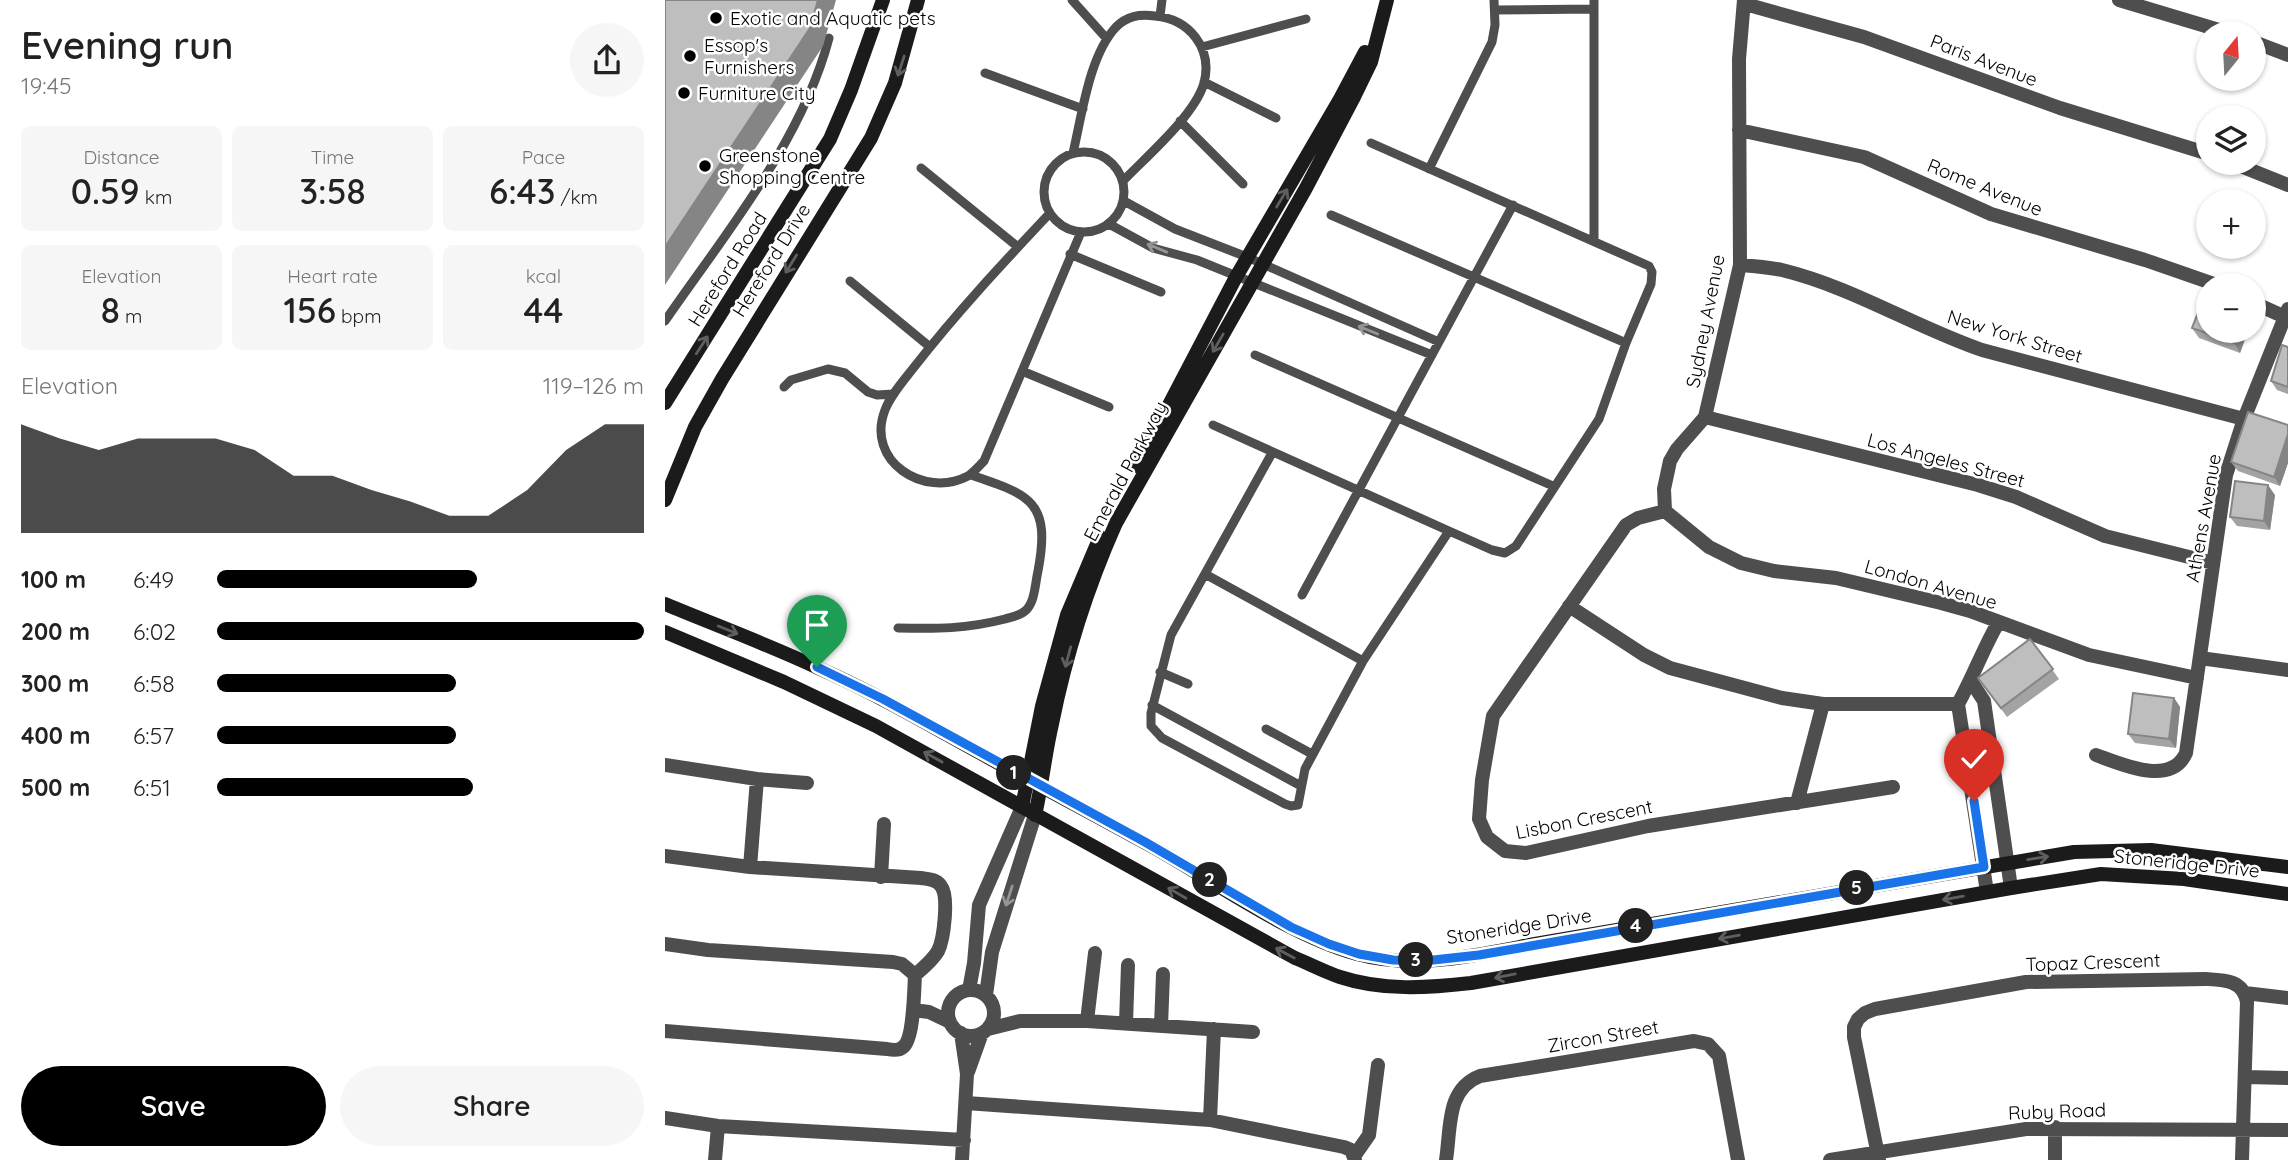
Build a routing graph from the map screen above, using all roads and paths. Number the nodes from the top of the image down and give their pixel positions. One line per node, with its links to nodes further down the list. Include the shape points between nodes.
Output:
1 (883, 0): 63 (street, Hereford Road, one-way to 1, via 829,139)
2 (918, 0): 73 (street, Hereford Drive, one-way to 73, via 899,73 876,128 722,379 695,427)
3 (1072, 0): 15 (lane)
4 (1162, 0): 11 (lane)
5 (1380, 0): 43 (street, Emerald Parkway, one-way to 5, via 1356,71)
6 (1387, 0): 44 (street, Emerald Parkway, via 1379,39 1364,76)
7 (2119, 0): 13 (street)
8 (1744, 2): 24 (street, Sydney Avenue); 26 (street, Paris Avenue, via 1864,37 2060,108)
9 (1594, 4): 10 (lane); 40 (lane)
10 (1494, 5): 29 (lane, via 1492,42)
11 (1160, 16): 15 (lane, via 1129,17); 16 (lane, via 1186,26)
12 (1306, 19): 16 (lane)
13 (2196, 23)
14 (829, 38): 54 (lane, via 813,88 772,164)
15 (1107, 39): 21 (lane)
16 (1202, 47): 20 (lane)
17 (2266, 47): 18 (street)
18 (2288, 55)
19 (985, 73): 21 (lane)
20 (1204, 82): 22 (lane); 23 (lane, via 1195,104)
21 (1083, 109): 27 (lane)
22 (1276, 118)
23 (1180, 121): 31 (lane); 32 (lane)
24 (1739, 130): 45 (street, Sydney Avenue); 48 (street, Rome Avenue, via 1857,154 1991,214)
25 (1371, 143): 29 (lane)
26 (2196, 150)
27 (1073, 153): 31 (lane, via 1101,155); 36 (lane, via 1052,167 1046,179)
28 (921, 168): 41 (lane)
29 (1429, 169): 35 (lane)
30 (2263, 175): 33 (street)
31 (1123, 181): 34 (lane)
32 (1243, 184)
33 (2288, 185)
34 (1124, 201): 38 (lane); 43 (lane, via 1175,229)
35 (1513, 205): 40 (lane); 47 (lane)
36 (1050, 213): 39 (lane, via 1060,225); 41 (lane)
37 (1331, 215): 47 (lane)
38 (1108, 224): 39 (lane); 46 (lane, one-way to 38, via 1153,248)
39 (1081, 232): 42 (lane)
40 (1594, 241): 56 (lane, via 1638,260 1652,272)
41 (1018, 247): 57 (lane)
42 (1070, 254): 51 (lane); 60 (lane)
43 (1247, 257): 44 (lane); 46 (street, Emerald Parkway)
44 (1263, 263): 50 (street, Emerald Parkway); 55 (lane)
45 (1739, 265): 65 (street, Sydney Avenue); 67 (street, New York Street, via 1794,274 1844,291 1982,350)
46 (1236, 276): 50 (lane); 99 (street, Emerald Parkway, via 1108,520 1071,601 1042,706)
47 (1474, 276): 55 (lane); 56 (lane)
48 (2196, 278)
49 (850, 281): 57 (lane)
50 (1252, 284): 59 (lane, one-way to 50); 102 (street, Emerald Parkway, one-way to 102, via 1116,523 1096,568 1061,684)
51 (1161, 292)
52 (2266, 307): 53 (street)
53 (2286, 313): 67 (street, Athens Avenue)
54 (665, 321)
55 (1439, 342): 59 (lane)
56 (1626, 343): 71 (lane, via 1599,419)
57 (930, 347): 62 (lane)
58 (1255, 355): 66 (lane)
59 (1432, 355): 66 (lane)
60 (1022, 371): 64 (lane); 70 (lane, via 984,461)
61 (784, 387): 62 (lane, via 791,380 828,369 845,373 869,392)
62 (894, 394): 70 (lane, via 885,409 881,442 894,464 916,480 934,484)
63 (665, 403)
64 (1109, 407)
65 (1705, 417): 74 (street, Sydney Avenue, via 1670,461); 76 (street, Los Angeles Street, via 1978,485 2105,536)
66 (1398, 418): 71 (lane); 72 (lane)
67 (2244, 419): 76 (street, Athens Avenue, via 2226,475)
68 (1213, 425): 69 (lane)
69 (1272, 453): 72 (lane); 77 (lane)
70 (971, 475): 82 (lane, via 1004,486 1028,498 1035,507 1041,520 1042,548 1032,602 1018,615 954,629)
71 (1553, 486): 75 (lane, via 1510,551 1499,552)
72 (1360, 491): 75 (lane); 78 (lane)
73 (665, 500)
74 (1665, 510): 80 (street, Lisbon Crescent, via 1626,525); 81 (street, London Avenue, via 1709,547 1741,563 1845,580 1955,606)
75 (1449, 531): 85 (lane)
76 (2213, 563): 84 (street, Athens Avenue)
77 (1205, 574): 85 (lane); 87 (lane, via 1174,628)
78 (1302, 596)
79 (665, 604): 99 (street, Stoneridge Drive, one-way to 99, via 817,667)
80 (1569, 607): 91 (street, via 1670,668 1782,698); 104 (street, Lisbon Crescent, via 1499,706 1490,726 1479,819 1495,845 1526,853 1648,826)
81 (1998, 623): 88 (street, London Avenue, via 2089,655); 89 (street)
82 (898, 628)
83 (665, 632): 105 (street, Stoneridge Drive, one-way to 83, via 876,726)
84 (2200, 658): 86 (street); 88 (street, Athens Avenue)
85 (1363, 661): 95 (lane)
86 (2288, 670)
87 (1160, 672): 90 (lane); 93 (lane)
88 (2197, 678): 96 (street, Athens Avenue, via 2186,753 2176,766 2144,770)
89 (1971, 681): 92 (street); 109 (street, via 1984,701)
90 (1188, 684)
91 (1823, 704): 92 (street); 104 (street)
92 (1958, 704): 111 (street)
93 (1152, 705): 101 (lane); 101 (lane, via 1151,726 1162,738 1290,806 1298,804)
94 (1266, 729): 95 (lane)
95 (1312, 754): 101 (lane)
96 (2096, 755)
97 (665, 765): 98 (street)
98 (757, 779): 100 (street); 110 (street)
99 (1028, 780): 102 (street, Stoneridge Drive); 105 (street, Emerald Parkway)
100 (807, 783)
101 (1301, 786)
102 (1042, 787): 106 (street, Emerald Parkway); 111 (street, Stoneridge Drive, via 1291,927 1359,954 1393,960 1479,955)
103 (1893, 787): 104 (street, Lisbon Crescent)
104 (1797, 803)
105 (1022, 807): 106 (street, Stoneridge Drive); 122 (street, Emerald Parkway, via 979,905)
106 (1035, 815): 115 (street, Stoneridge Drive, one-way to 106, via 1471,983 1400,987 1341,977 1295,958); 126 (street, Emerald Parkway, one-way to 126, via 992,951)
107 (884, 824): 113 (street)
108 (665, 856): 110 (street)
109 (2007, 863): 111 (street, Stoneridge Drive); 112 (street, Stoneridge Drive, one-way to 112, via 2115,850 2186,853); 114 (street)
110 (750, 867): 113 (street)
111 (1984, 867): 115 (street)
112 (2288, 867)
113 (881, 877): 121 (street, via 931,879 943,887 941,944)
114 (2011, 888): 115 (street, Stoneridge Drive); 116 (street, Stoneridge Drive, via 2101,874 2184,879)
115 (1987, 892)
116 (2288, 894)
117 (665, 944): 121 (street, via 893,962)
118 (1095, 954): 130 (street)
119 (1128, 965): 131 (street)
120 (1163, 974): 132 (street)
121 (915, 975): 127 (street)
122 (969, 990): 125 (street); 126 (street)
123 (2245, 993): 124 (street); 140 (street); 150 (street, Topaz Crescent, via 2223,979 2039,981 1865,1013 1854,1027 1854,1037)
124 (2288, 998)
125 (952, 1000): 128 (street); 133 (street, via 949,1007)
126 (990, 1001): 129 (street); 136 (street, via 994,1015)
127 (913, 1010): 128 (street); 135 (street, via 908,1040 895,1050)
128 (929, 1013): 133 (street)
129 (1020, 1021): 130 (street); 136 (street)
130 (1087, 1021): 131 (street)
131 (1126, 1023): 132 (street)
132 (1161, 1026): 134 (street)
133 (955, 1028): 136 (street, via 968,1036); 139 (street)
134 (1214, 1029): 137 (street); 144 (street)
135 (665, 1031)
136 (985, 1031): 139 (street)
137 (1253, 1032)
138 (1378, 1065): 151 (street, via 1369,1135)
139 (967, 1074): 142 (street)
140 (2246, 1077): 141 (street); 147 (street)
141 (2288, 1077)
142 (966, 1103): 144 (street); 149 (street)
143 (665, 1118): 145 (street)
144 (1210, 1119): 151 (street, via 1344,1147)
145 (718, 1126): 149 (street); 152 (street)
146 (2055, 1127): 147 (street, Ruby Road); 150 (street, Ruby Road); 157 (street)
147 (2243, 1129): 148 (street, Ruby Road); 158 (street)
148 (2288, 1130)
149 (964, 1140): 153 (street)
150 (1878, 1156): 156 (street, Ruby Road)
151 (1355, 1157)
152 (715, 1160)
153 (962, 1160)
154 (1446, 1160): 155 (street, Zircon Street, via 1454,1100 1469,1080 1694,1041 1709,1044 1719,1056)
155 (1738, 1160)
156 (1829, 1160)
157 (2055, 1160)
158 (2242, 1160)

